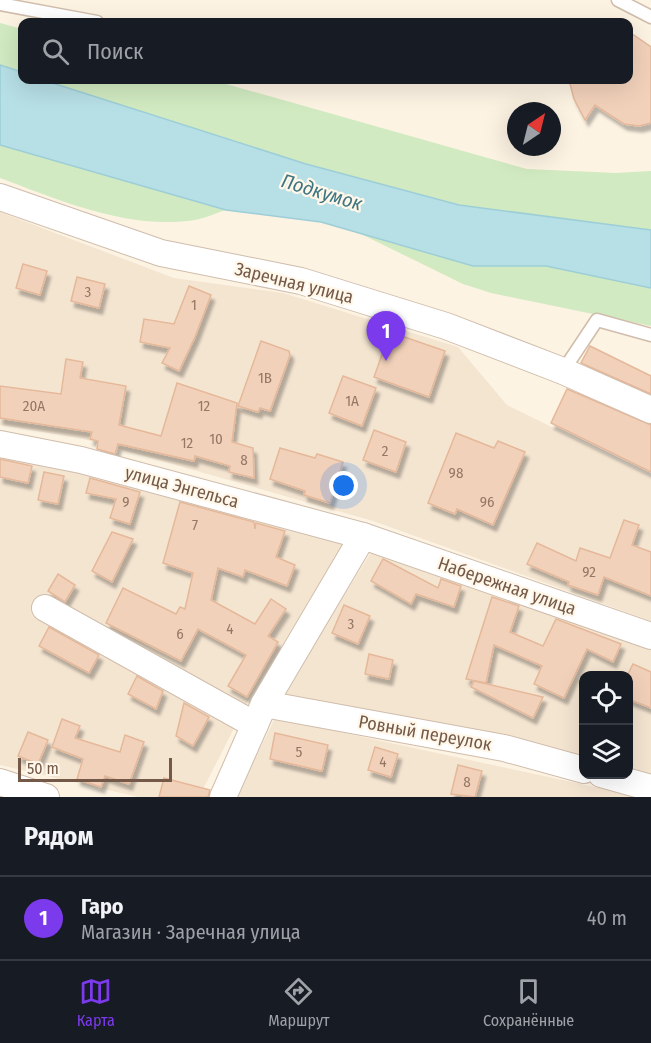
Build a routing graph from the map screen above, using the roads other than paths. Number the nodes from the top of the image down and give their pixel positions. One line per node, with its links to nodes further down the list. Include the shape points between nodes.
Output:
1 (618, 0): 3 (lane)
2 (0, 4): 4 (lane)
3 (651, 17)
4 (75, 18)
5 (0, 197): 7 (street, Заречная улица, via 161,253 301,281 435,322)
6 (651, 335): 7 (lane, via 597,320)
7 (563, 371): 8 (street, Заречная улица)
8 (651, 410)
9 (0, 444): 10 (street, улица Энгельса, via 81,460)
10 (363, 536): 12 (street, Набережная улица); 13 (street)
11 (45, 608): 13 (street, Ровный переулок)
12 (651, 636)
13 (260, 715): 14 (street, Ровный переулок, via 504,748); 19 (street)
14 (579, 769)
15 (619, 779): 17 (street)
16 (0, 782): 18 (street)
17 (651, 788)
18 (46, 797)
19 (223, 797)

